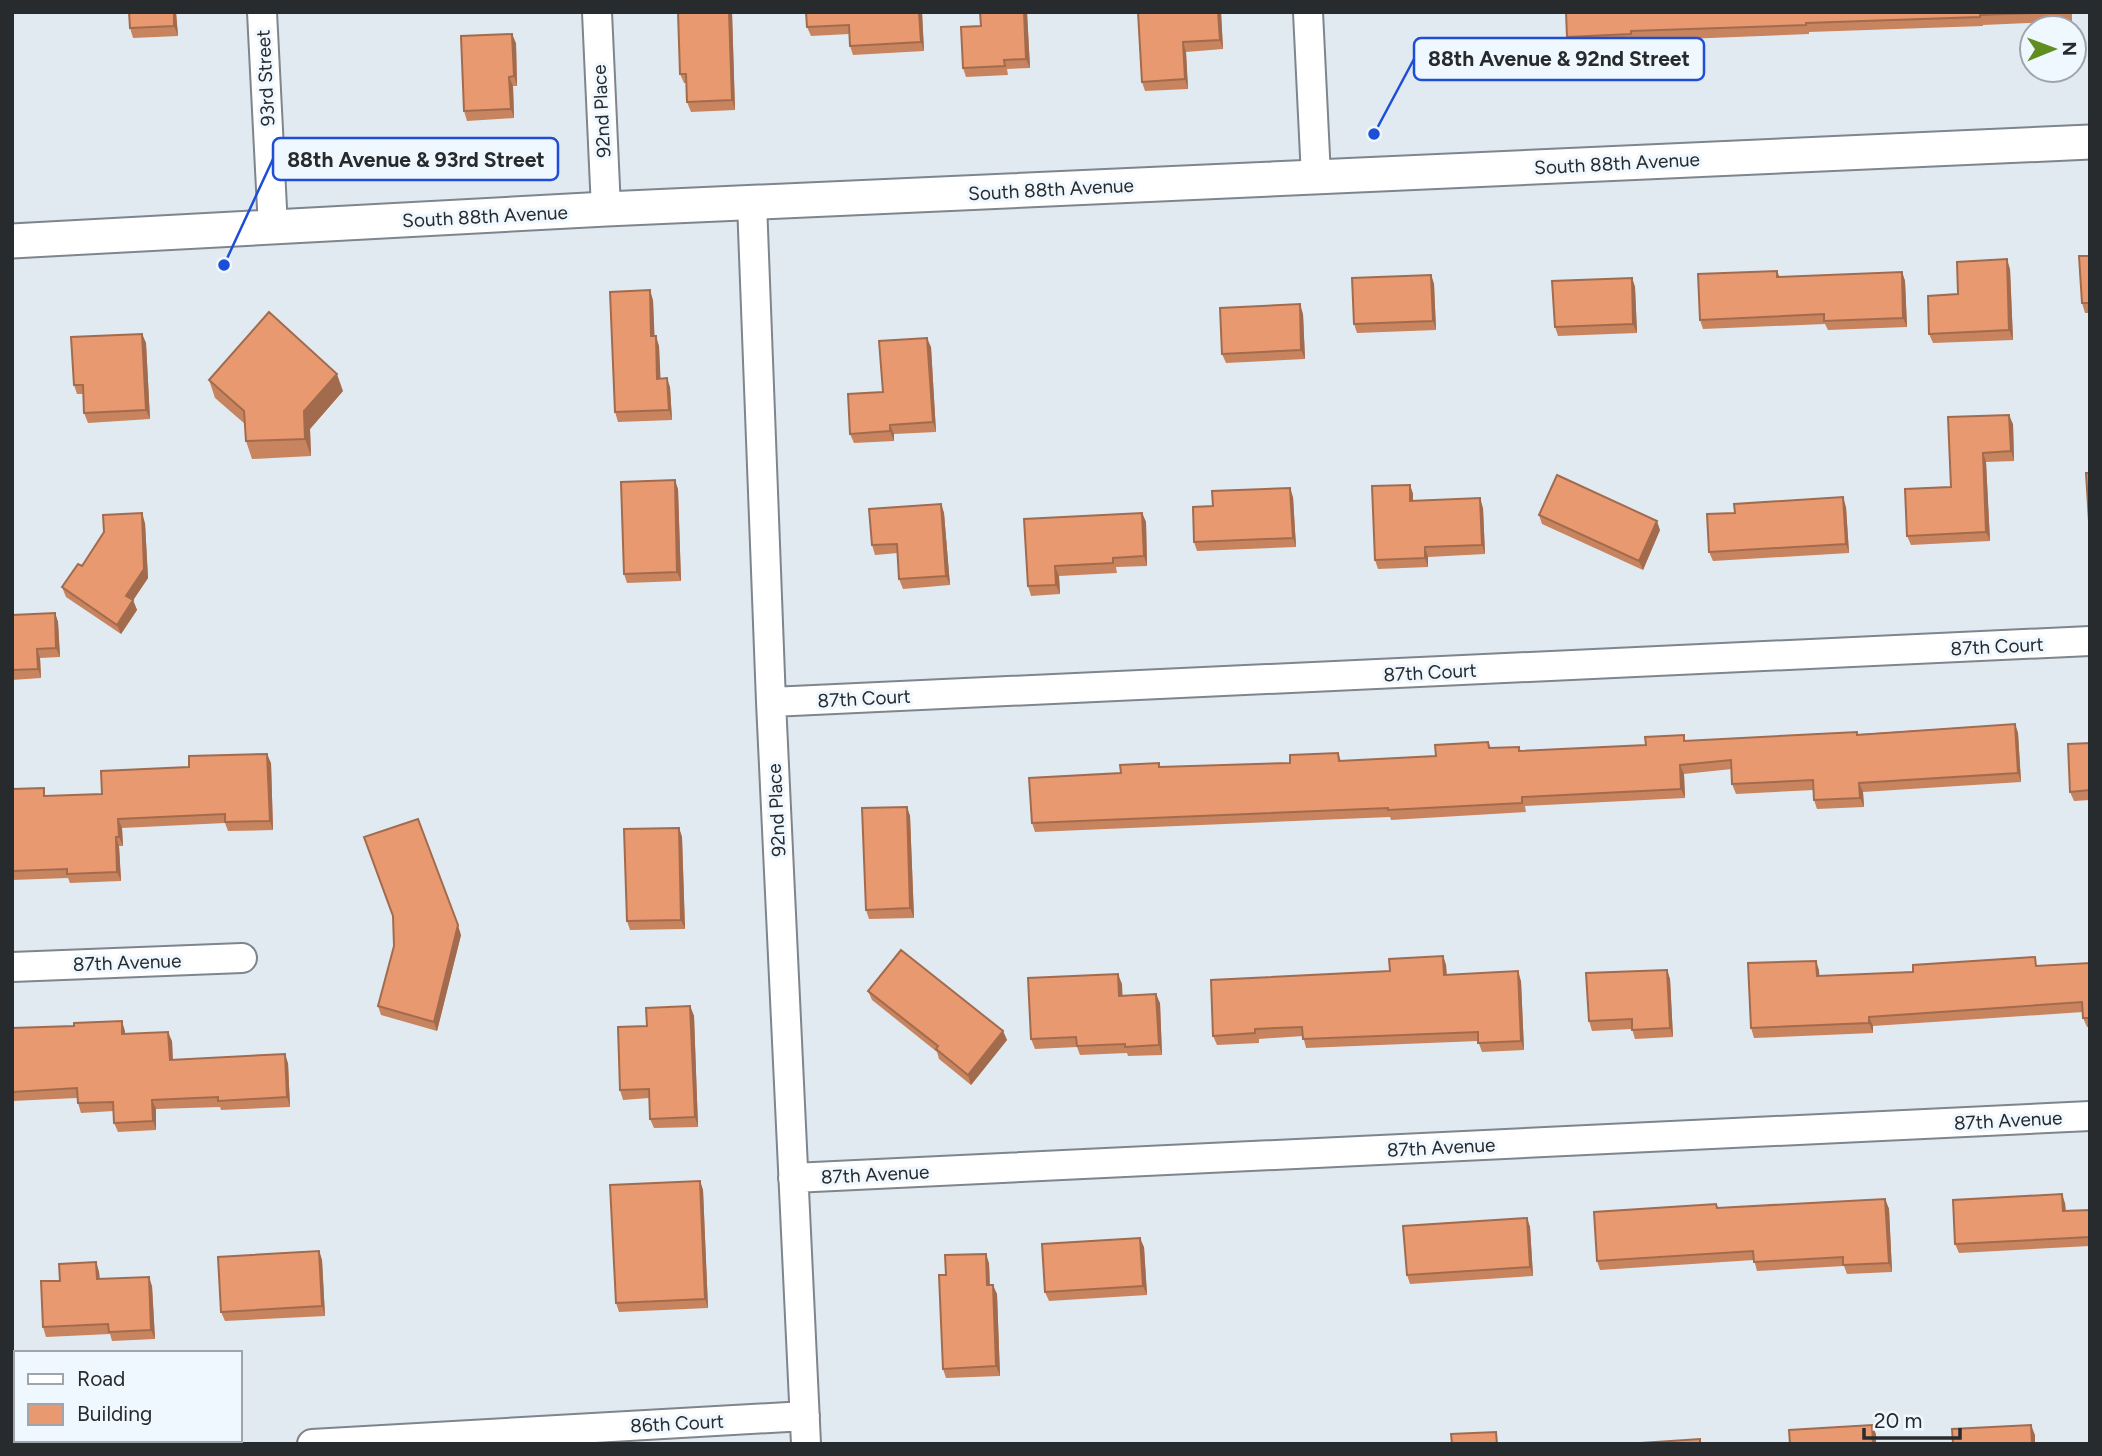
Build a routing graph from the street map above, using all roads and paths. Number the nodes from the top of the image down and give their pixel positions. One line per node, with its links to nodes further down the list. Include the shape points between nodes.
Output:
1 (262, 12): 8 (street, 93rd Street)
2 (597, 12): 7 (street, 92nd Place)
3 (1308, 12): 5 (street)
4 (2090, 142): 5 (street, South 88th Avenue)
5 (1316, 177): 6 (street, South 88th Avenue)
6 (752, 203): 7 (street, South 88th Avenue); 11 (street, 92nd Place)
7 (606, 209): 8 (street, South 88th Avenue)
8 (272, 228): 9 (street, South 88th Avenue)
9 (12, 241)
10 (2090, 641): 11 (street, 87th Court)
11 (771, 702): 15 (street, 92nd Place)
12 (242, 958): 13 (street, 87th Avenue)
13 (12, 967)
14 (2090, 1116): 15 (street, 87th Avenue)
15 (793, 1178): 16 (street, 92nd Place)
16 (805, 1416): 17 (street, 86th Court); 18 (street)
17 (312, 1444)
18 (806, 1444)

